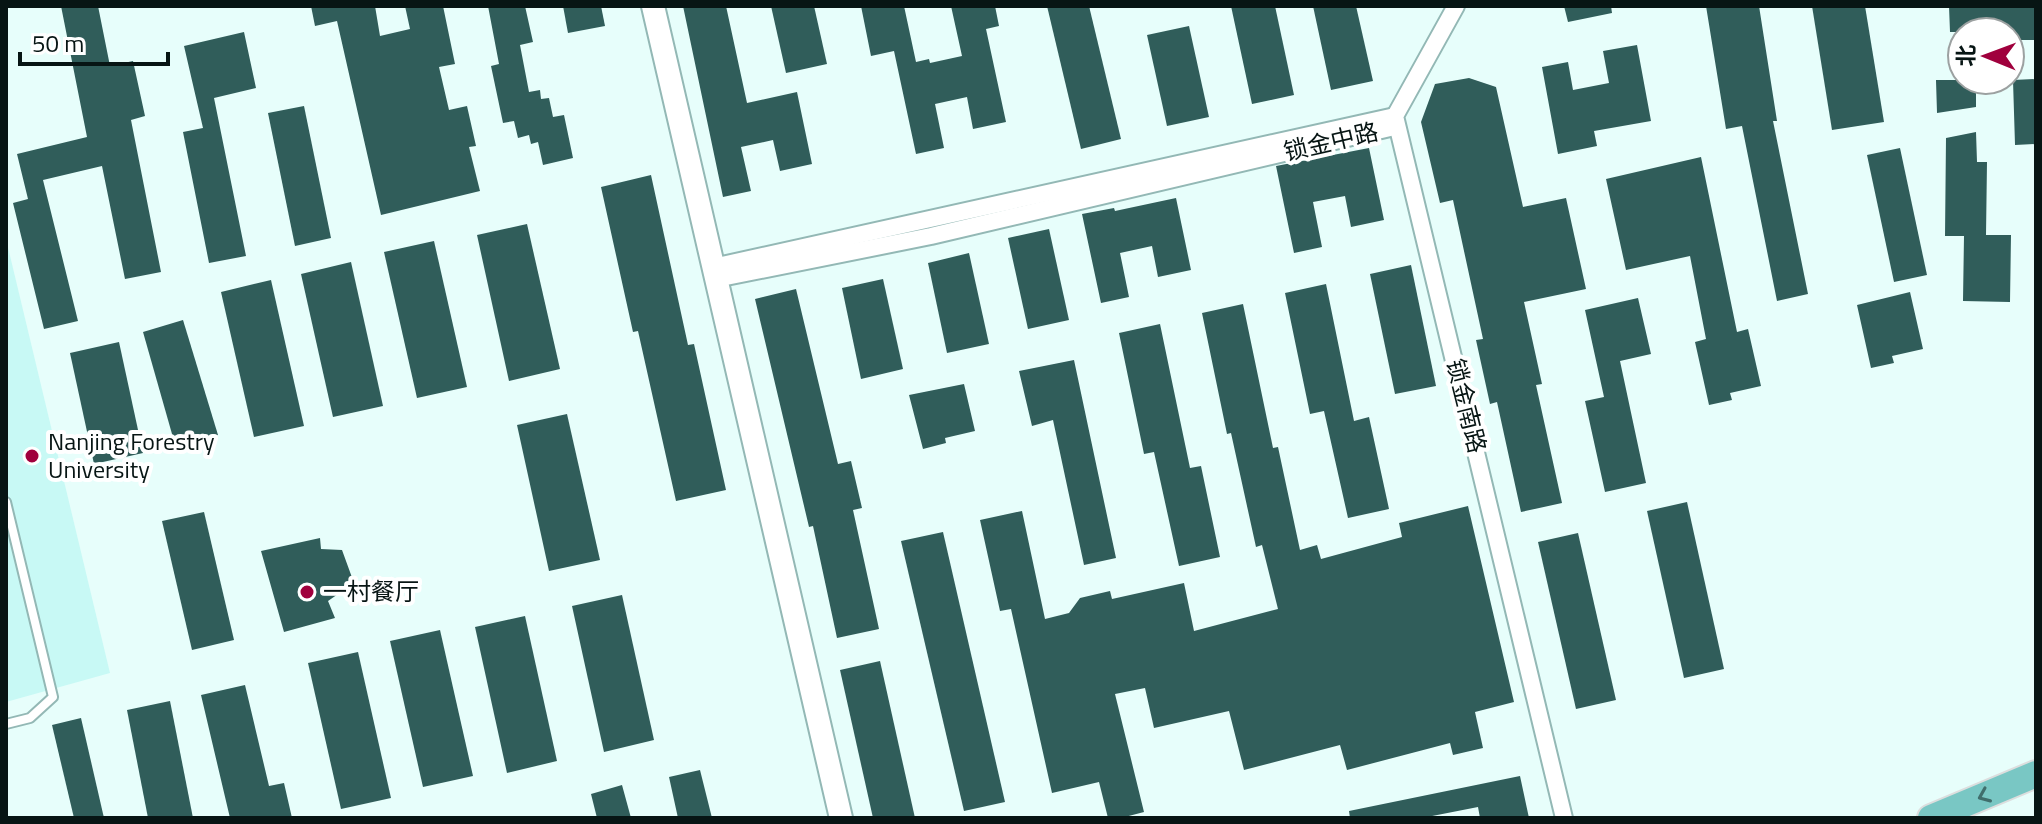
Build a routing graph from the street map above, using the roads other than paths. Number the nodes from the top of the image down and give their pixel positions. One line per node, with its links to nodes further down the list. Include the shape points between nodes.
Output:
1 (653, 6): 4 (street)
2 (1456, 6): 3 (street)
3 (1395, 116): 4 (street, 锁金中路, via 1390,128 931,236); 9 (street, 锁金南路)
4 (714, 273): 8 (street)
5 (6, 502): 6 (lane, via 53,697 30,718)
6 (6, 724)
7 (2036, 774): 10 (main road, one-way to 10)
8 (841, 818)
9 (1564, 818)
10 (1931, 818)

